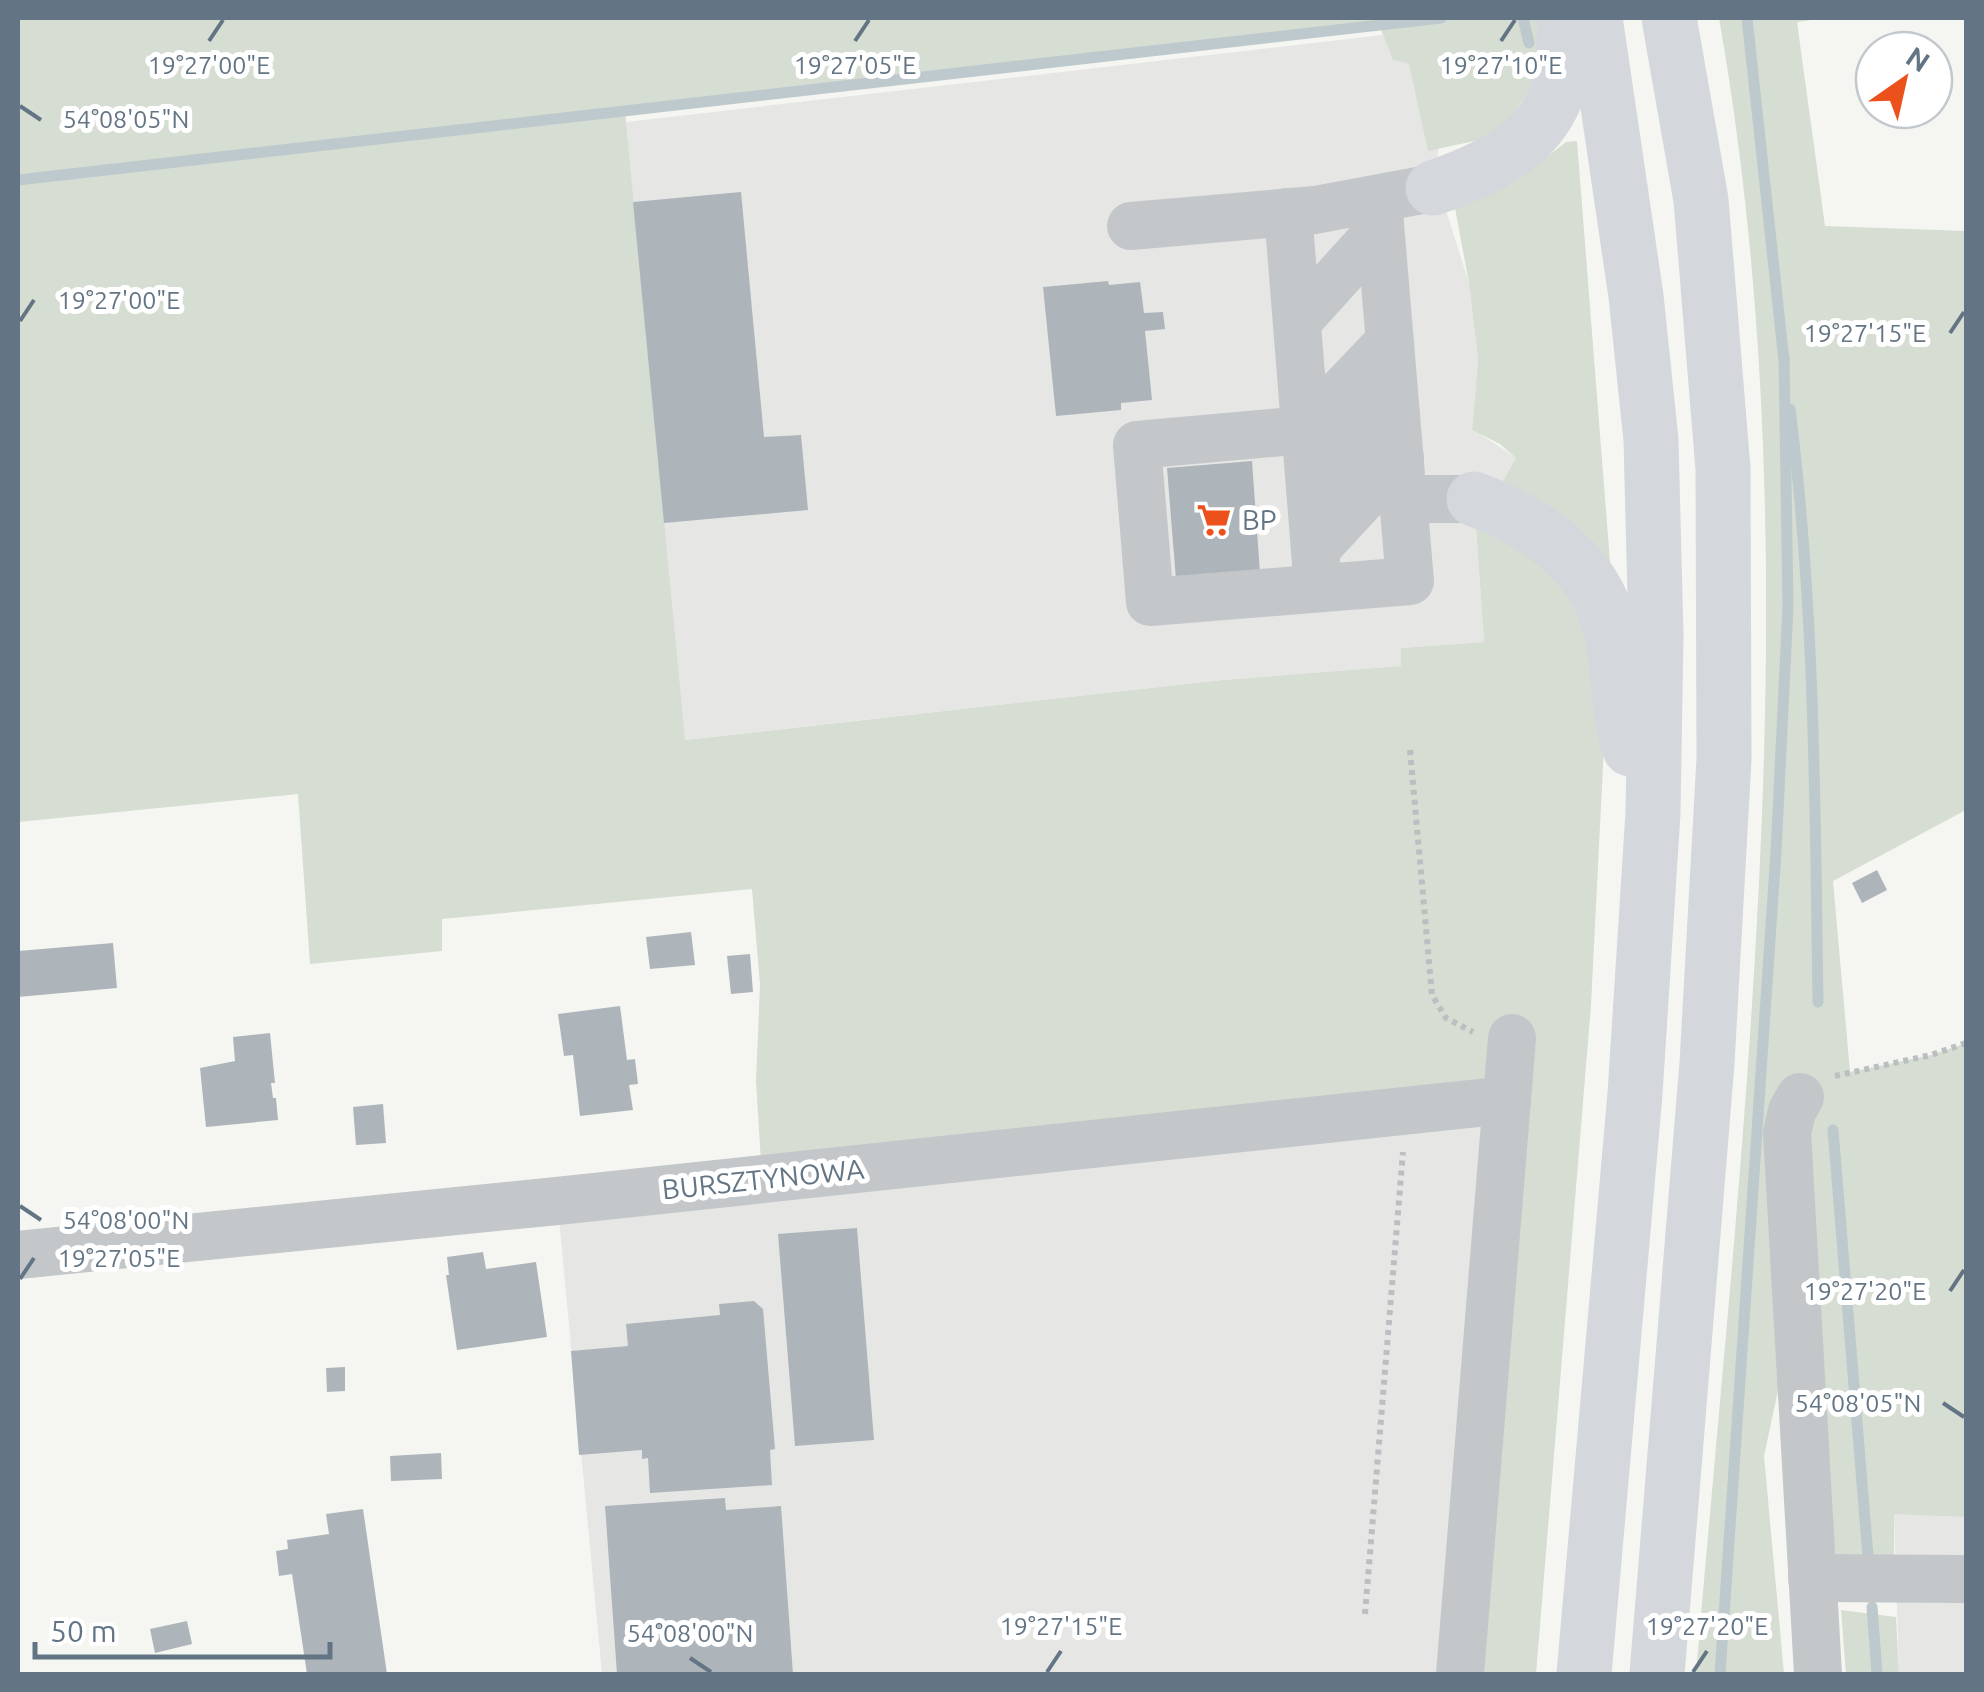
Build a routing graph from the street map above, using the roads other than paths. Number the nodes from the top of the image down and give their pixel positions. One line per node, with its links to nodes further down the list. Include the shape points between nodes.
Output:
1 (1565, 18): 4 (highway, via 1558,93 1546,116 1502,158)
2 (1595, 18): 10 (highway, via 1651,440)
3 (1669, 18): 20 (highway, via 1701,200 1723,469 1724,760 1707,1064)
4 (1433, 188): 7 (street)
5 (1288, 212): 6 (street); 7 (street); 8 (street)
6 (1131, 226)
7 (1390, 348): 8 (street); 8 (street); 8 (street); 8 (street); 8 (street, via 1410,581); 9 (street)
8 (1308, 456)
9 (1474, 499): 10 (highway, via 1542,534 1590,580 1610,627 1624,731)
10 (1653, 813): 19 (highway)
11 (1512, 1038): 13 (street)
12 (1800, 1096): 16 (street, via 1787,1133)
13 (1506, 1116): 14 (street, via 1403,1144); 15 (street, BURSZTYNOWA); 18 (street)
14 (740, 1214)
15 (18, 1254)
16 (1812, 1578): 17 (street); 21 (street)
17 (1966, 1579)
18 (1460, 1674)
19 (1584, 1674)
20 (1657, 1674)
21 (1818, 1674)

